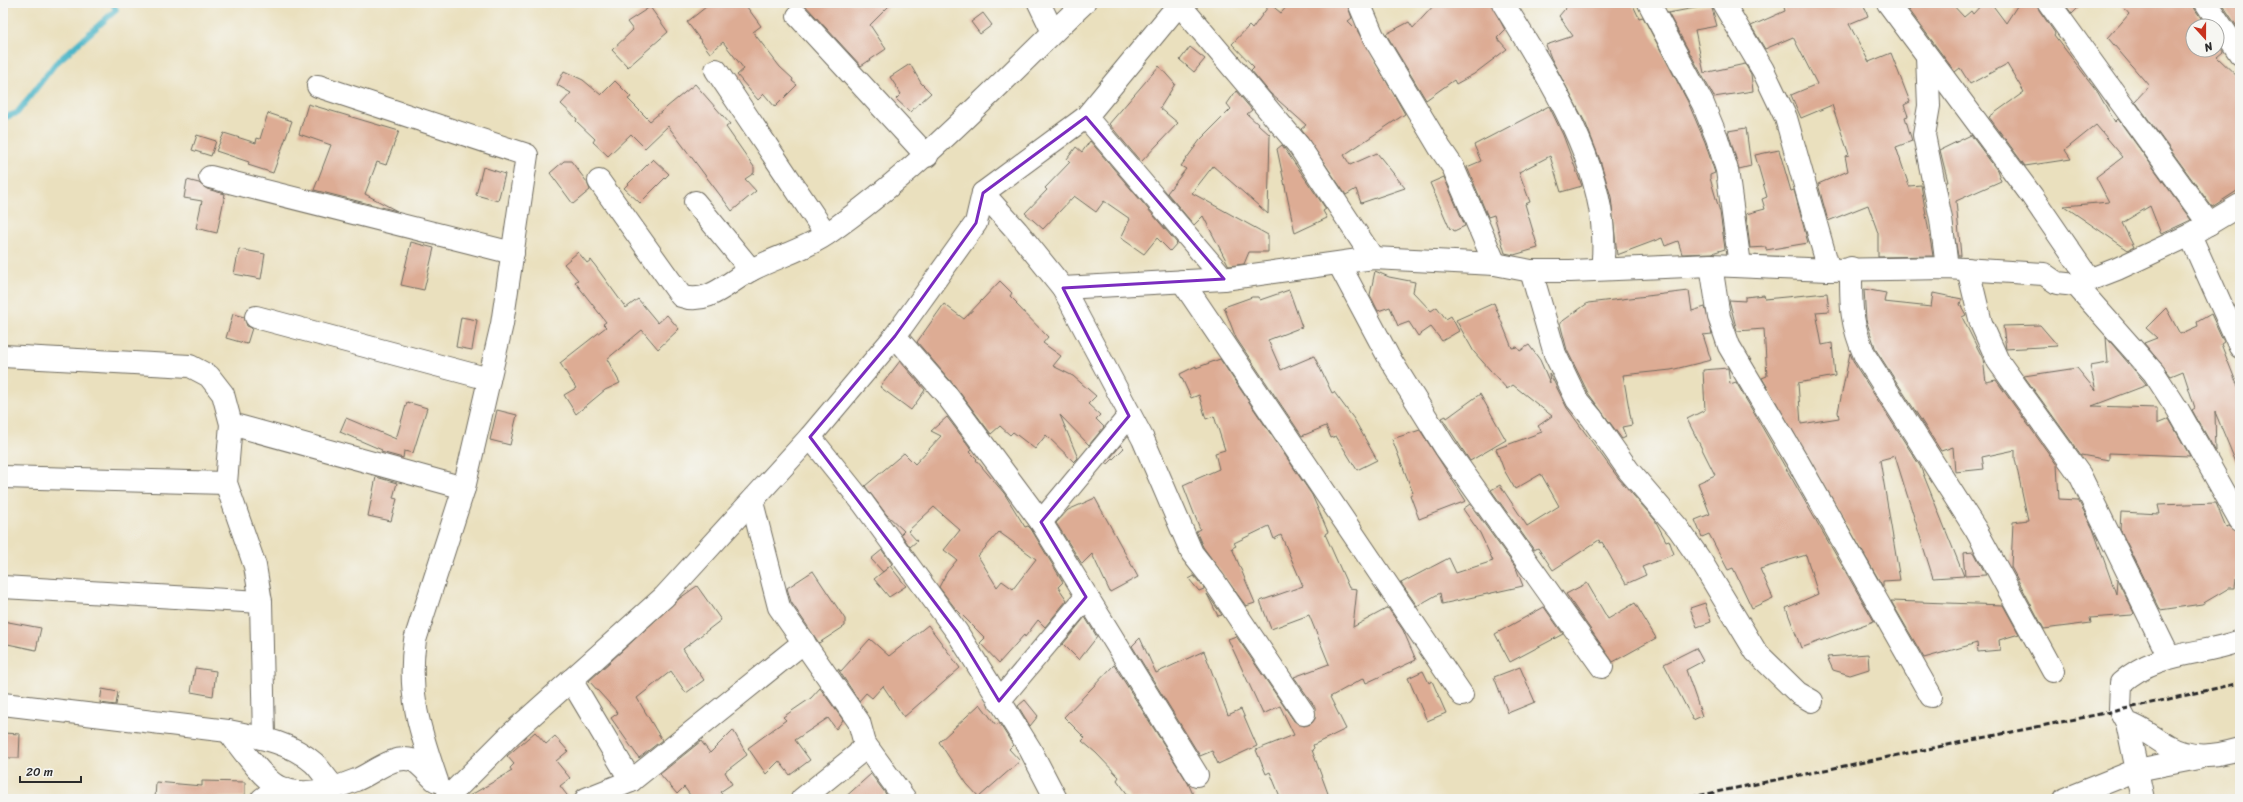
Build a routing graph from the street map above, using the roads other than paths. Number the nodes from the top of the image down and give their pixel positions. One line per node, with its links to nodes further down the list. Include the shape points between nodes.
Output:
1 (1039, 3): 12 (street)
2 (1084, 3): 12 (street)
3 (1180, 3): 17 (street); 28 (street, via 1299,146)
4 (1359, 3): 30 (street, via 1373,36 1453,167)
5 (1503, 3): 35 (street, via 1549,79 1584,153 1595,185 1602,222 1605,250)
6 (1649, 3): 32 (street, via 1703,104 1717,138 1727,170)
7 (1723, 3): 37 (street, via 1763,70 1786,118)
8 (1888, 3): 14 (street)
9 (2049, 3): 24 (street)
10 (2206, 3): 13 (street)
11 (798, 16): 18 (street)
12 (1053, 32): 18 (street)
13 (2240, 54)
14 (1927, 56): 34 (street, via 1929,106 1924,136 1941,219); 42 (street, via 2032,196)
15 (716, 70): 25 (street)
16 (318, 86): 27 (street, via 527,155)
17 (1086, 117): 21 (street); 40 (street)
18 (927, 156): 25 (street)
19 (210, 177): 27 (street)
20 (599, 181): 36 (street, via 681,296 691,300 705,298)
21 (983, 193): 43 (street); 45 (street, via 976,224)
22 (695, 202): 36 (street)
23 (2240, 205): 24 (street)
24 (2209, 224): 26 (street)
25 (826, 234): 36 (street)
26 (2190, 235): 42 (street, via 2117,269); 46 (street)
27 (513, 253): 48 (street, via 502,324)
28 (1372, 258): 29 (street); 30 (street)
29 (1339, 264): 40 (street); 64 (street, via 1388,356 1445,447)
30 (1495, 264): 39 (street)
31 (1711, 265): 32 (street); 35 (street); 68 (street, via 1719,317 1729,346 1798,462)
32 (1740, 265): 37 (street)
33 (1851, 268): 34 (street); 37 (street); 65 (street, via 1851,317 1865,356 1976,530)
34 (1947, 268): 38 (street)
35 (1602, 269): 39 (street)
36 (751, 270)
37 (1829, 270)
38 (1968, 270): 42 (street, via 2044,274 2057,283); 63 (street, via 1981,323 1998,361 2080,475)
39 (1530, 271): 70 (street, via 1555,354 1577,400 1629,471 1678,528 1702,561 1756,652 1798,693)
40 (1224, 279): 41 (street)
41 (1182, 281): 43 (street); 67 (street)
42 (2082, 282): 56 (street, via 2154,373 2178,410)
43 (1063, 288): 49 (street)
44 (256, 317): 48 (street)
45 (895, 336): 51 (street); 57 (street, via 945,393)
46 (2240, 347)
47 (3, 356): 50 (street, via 190,366 210,376 223,394)
48 (489, 379): 54 (street)
49 (1129, 416): 57 (street); 72 (street, via 1143,439 1192,553 1214,581)
50 (231, 424): 53 (street); 54 (street)
51 (810, 437): 55 (street); 69 (street, via 863,503 957,632)
52 (3, 477): 53 (street)
53 (226, 484): 60 (street, via 255,566)
54 (464, 488): 82 (street, via 415,640 411,666 419,728)
55 (752, 502): 62 (street, via 779,607); 66 (street, via 664,597)
56 (2240, 520)
57 (1041, 522): 59 (street)
58 (3, 587): 60 (street)
59 (1086, 597): 69 (street); 80 (street)
60 (261, 602): 75 (street)
61 (2240, 641): 63 (street)
62 (804, 642): 76 (street, via 859,722); 81 (street)
63 (2169, 657): 73 (street, via 2133,672 2121,683 2120,710)
64 (1602, 667)
65 (2053, 671)
66 (572, 680): 81 (street); 82 (street, via 466,778)
67 (1462, 694)
68 (1930, 696)
69 (999, 701): 88 (street, via 1030,749)
70 (1812, 701)
71 (3, 704): 74 (street)
72 (1304, 714)
73 (2127, 723): 78 (street, via 2140,727 2168,747); 79 (street)
74 (228, 731): 75 (street); 83 (street, via 262,773)
75 (264, 738): 84 (street, via 294,748 314,764)
76 (865, 744): 86 (street, via 858,754); 87 (street)
77 (2240, 749): 78 (street)
78 (2205, 756): 79 (street)
79 (2137, 770): 89 (street); 90 (street)
80 (1197, 775)
81 (631, 781): 85 (street)
82 (442, 790): 84 (street, via 413,760 400,760)
83 (270, 793): 84 (street)
84 (321, 793)
85 (586, 799)
86 (802, 799)
87 (905, 799)
88 (1056, 799)
89 (2065, 799)
90 (2143, 799)

